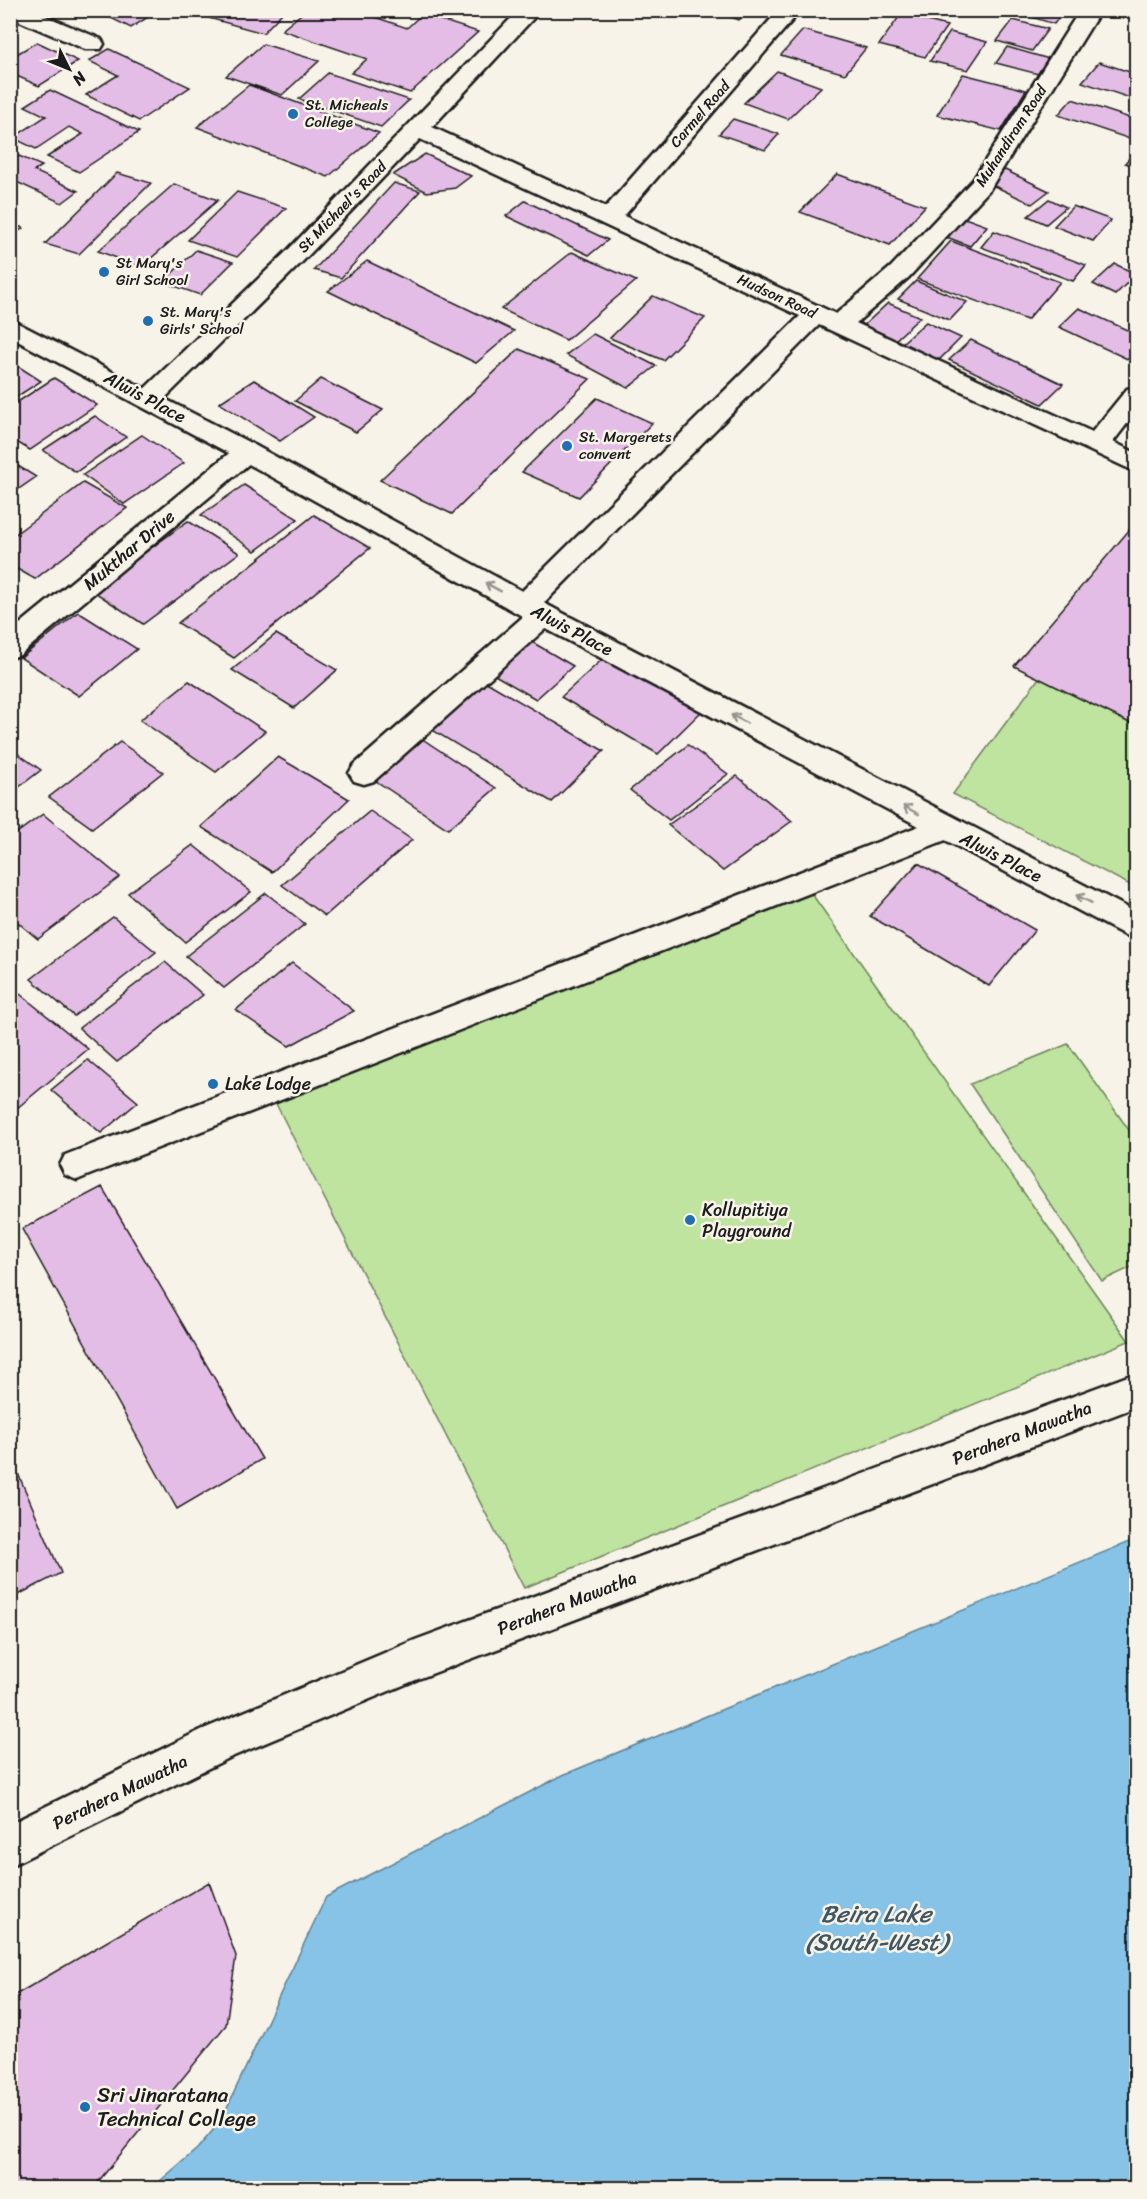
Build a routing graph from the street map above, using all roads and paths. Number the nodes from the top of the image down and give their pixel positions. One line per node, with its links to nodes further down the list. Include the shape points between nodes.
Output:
1 (11, 10): 5 (street)
2 (531, 10): 6 (street, St Michael's Road)
3 (791, 10): 7 (street, Carmel Road)
4 (1091, 10): 8 (street, Muhandiram Road, via 982,184 900,272)
5 (93, 44)
6 (418, 129): 7 (street, Hudson Road); 11 (street, St Michael's Road)
7 (609, 218): 8 (street, Hudson Road)
8 (827, 319): 12 (street, Hudson Road); 15 (street, Muhandiram Road)
9 (14, 333): 11 (street, Alwis Place)
10 (1137, 395): 12 (street)
11 (148, 399): 13 (street, Alwis Place)
12 (1097, 444): 14 (street, Hudson Road)
13 (247, 452): 15 (street, Alwis Place, one-way to 13); 16 (street, Mukthar Drive)
14 (1137, 463)
15 (534, 610): 17 (street, Muhandiram Road); 18 (street, Alwis Place, one-way to 15)
16 (10, 648)
17 (364, 773)
18 (945, 828): 19 (street, Alwis Place, one-way to 18); 20 (street)
19 (1137, 926)
20 (77, 1165)
21 (1137, 1390): 22 (street, Perahera Mawatha, via 415,1660 215,1744)
22 (10, 1846)

